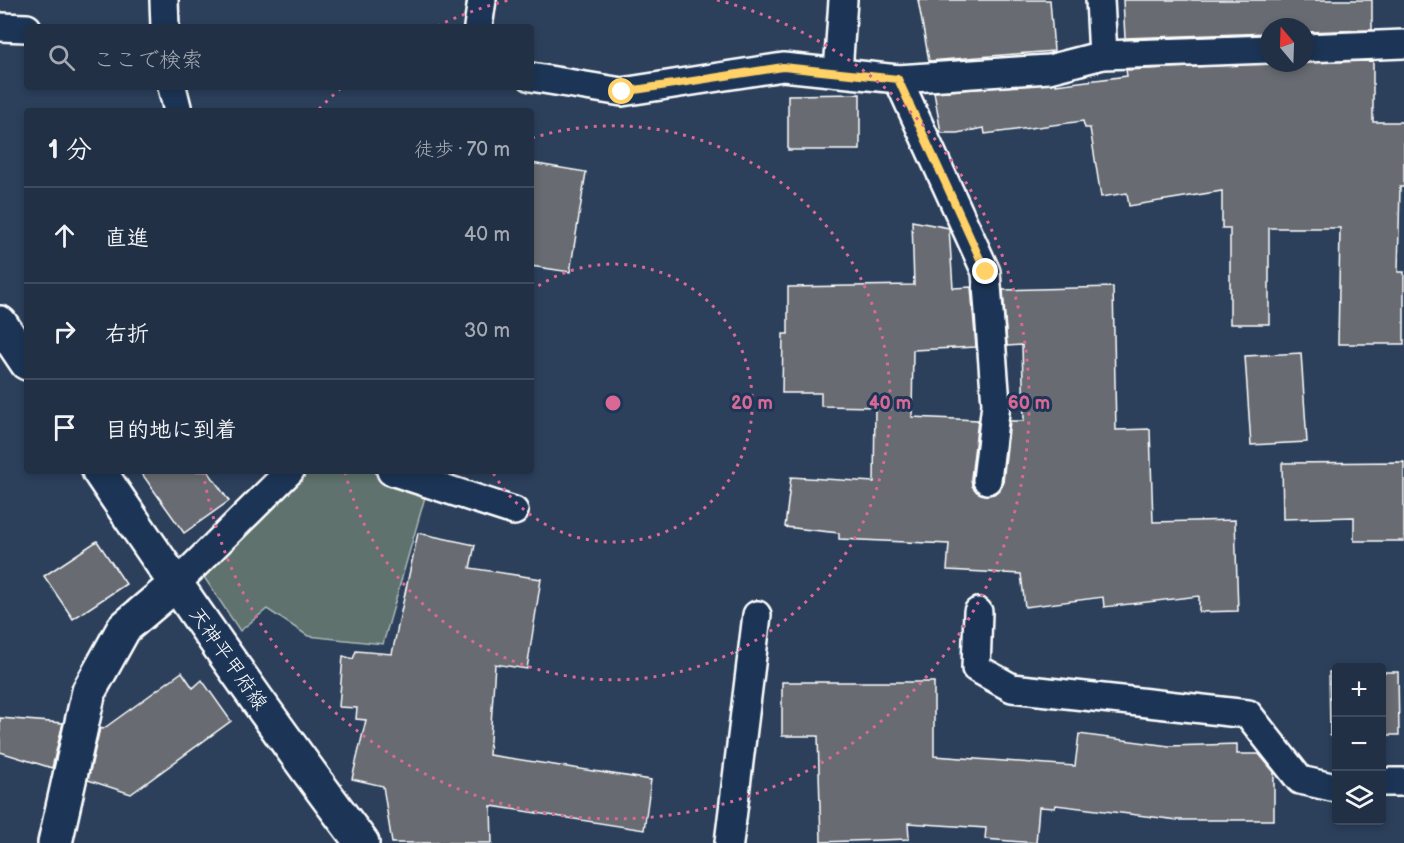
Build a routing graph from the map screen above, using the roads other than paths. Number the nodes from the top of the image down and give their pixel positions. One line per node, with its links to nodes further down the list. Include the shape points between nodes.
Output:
1 (164, 0): 5 (lane)
2 (482, 0): 6 (lane)
3 (843, 0): 13 (lane)
4 (1100, 0): 12 (lane)
5 (165, 24)
6 (478, 24)
7 (0, 27): 8 (lane)
8 (24, 28)
9 (1404, 44): 10 (lane)
10 (1314, 48)
11 (1260, 49): 12 (lane)
12 (1103, 55): 15 (lane, via 1050,69)
13 (838, 72): 14 (lane, via 783,67 622,92); 15 (lane)
14 (534, 77)
15 (898, 79): 23 (lane, via 986,272 996,404)
16 (173, 90): 17 (lane)
17 (177, 108)
18 (0, 323): 19 (main road)
19 (24, 359)
20 (101, 474): 25 (main road, 天神平甲府線)
21 (288, 474): 25 (lane)
22 (400, 474): 24 (lane)
23 (987, 480)
24 (514, 511)
25 (176, 584): 31 (main road, via 124,628 89,691); 32 (main road, 天神平甲府線)
26 (978, 612): 30 (lane, via 976,668 1012,688 1248,714 1300,780)
27 (757, 615): 33 (lane)
28 (1386, 782): 29 (lane)
29 (1404, 782)
30 (1332, 787)
31 (55, 843)
32 (362, 843)
33 (729, 843)

